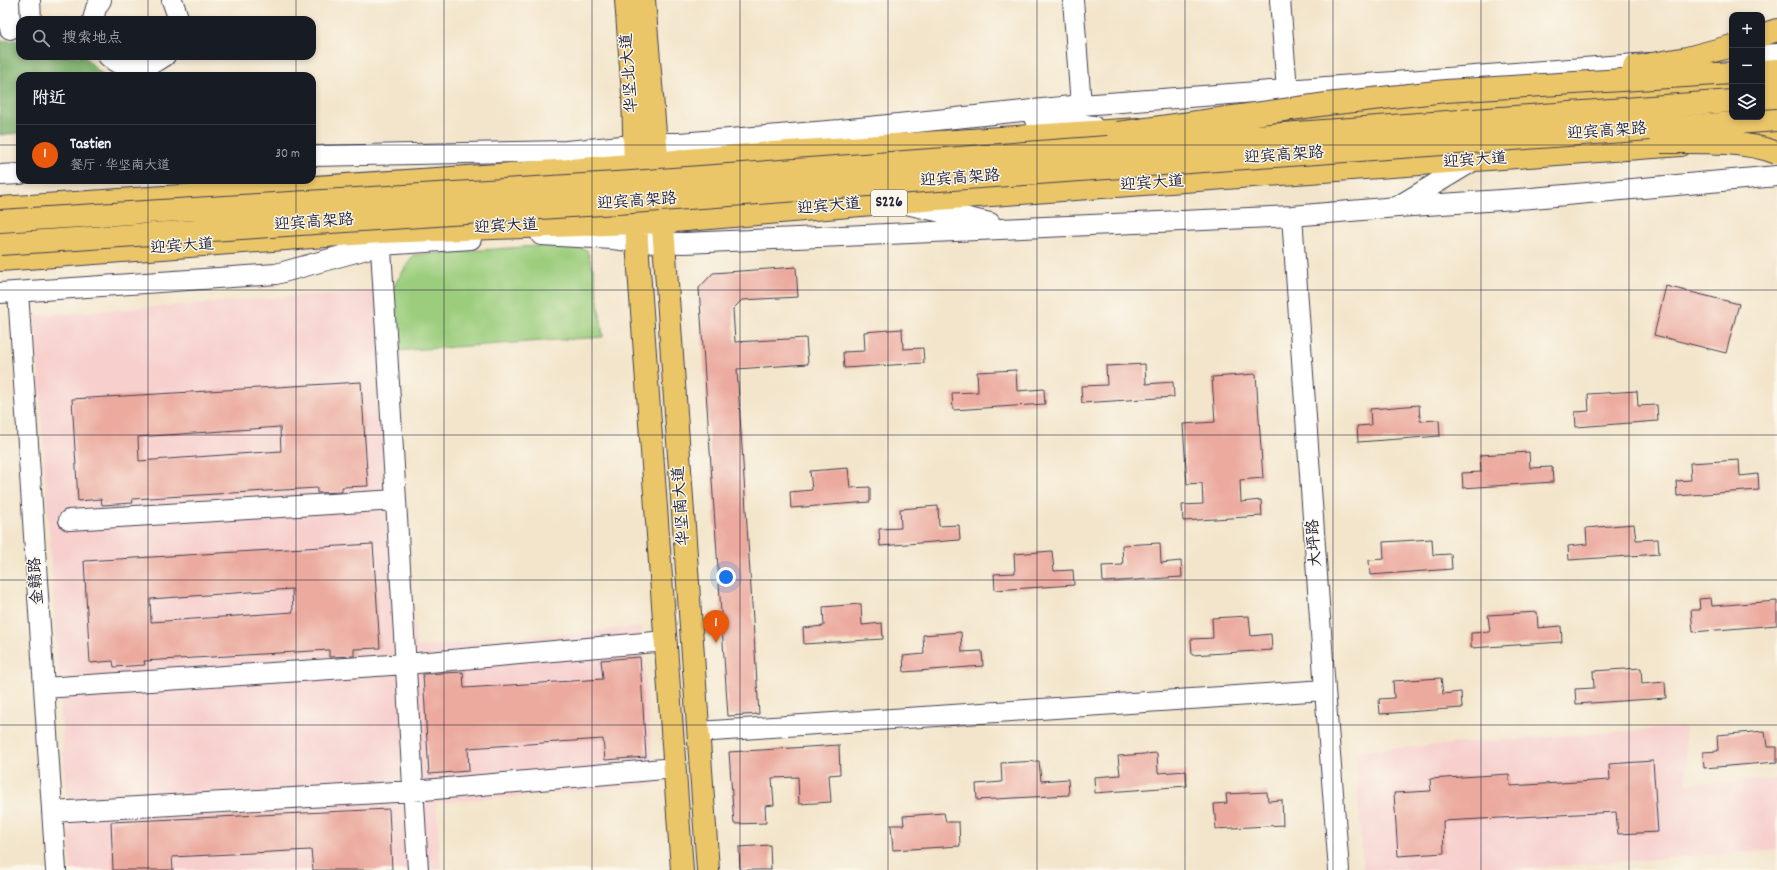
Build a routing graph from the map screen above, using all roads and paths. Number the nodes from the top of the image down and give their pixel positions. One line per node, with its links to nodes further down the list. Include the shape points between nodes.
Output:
1 (9, 0): 12 (street)
2 (30, 0): 9 (street)
3 (101, 0): 10 (street)
4 (172, 0): 11 (street)
5 (626, 0): 40 (main road, 华坚北大道, via 633,94)
6 (644, 0): 39 (main road, 华坚北大道)
7 (1073, 0): 33 (street)
8 (1280, 0): 28 (street)
9 (31, 16)
10 (94, 16)
11 (178, 16)
12 (10, 29)
13 (1777, 30): 14 (main road)
14 (1765, 35)
15 (1729, 47): 29 (main road, bridge, via 1687,58 1611,71)
16 (1777, 54): 17 (street)
17 (1765, 55)
18 (1729, 57): 28 (street)
19 (112, 60): 23 (street)
20 (159, 60): 23 (street)
21 (1777, 70): 22 (main road)
22 (1765, 71)
23 (143, 72)
24 (1729, 73): 29 (main road, bridge)
25 (1777, 84): 26 (main road)
26 (1765, 85)
27 (1729, 88): 36 (main road)
28 (1287, 90): 33 (street)
29 (1446, 91): 43 (main road, bridge, via 1327,104)
30 (1777, 98): 31 (main road)
31 (1765, 99)
32 (1729, 102): 43 (main road, 迎宾高架路, bridge)
33 (1081, 105): 34 (street)
34 (1008, 114): 36 (street); 39 (street, via 680,143)
35 (1777, 120): 37 (main road, 迎宾高架路, bridge)
36 (1119, 130): 39 (main road)
37 (1429, 146): 38 (main road, bridge, via 1698,142); 60 (main road, 迎宾高架路, bridge)
38 (1773, 147): 42 (main road, 迎宾大道 / S226)
39 (656, 153): 40 (main road); 58 (main road, 华坚南大道)
40 (634, 155): 41 (street, via 566,151); 47 (main road); 57 (main road, 华坚南大道)
41 (316, 156)
42 (1473, 161): 49 (main road, 迎宾大道 / S226); 51 (street)
43 (908, 162): 50 (main road, 迎宾高架路, bridge)
44 (16, 174): 45 (street)
45 (0, 175)
46 (1777, 176): 51 (street, via 1532,198)
47 (316, 182)
48 (287, 184): 52 (main road)
49 (896, 202): 56 (street); 58 (main road, 迎宾大道 / S226)
50 (271, 204): 53 (main road, bridge); 55 (main road, 迎宾高架路, bridge)
51 (1397, 207): 54 (street)
52 (0, 208)
53 (0, 213)
54 (1292, 216): 56 (street); 67 (street, 大坪路)
55 (0, 221)
56 (1015, 229): 58 (street, via 685,243)
57 (637, 232): 58 (main road, 迎宾大道 / S226); 59 (main road, 迎宾大道 / S226); 64 (main road, 华坚南大道)
58 (663, 232): 68 (main road, 华坚南大道)
59 (381, 239): 60 (main road, 迎宾大道 / S226); 61 (street, via 276,274); 62 (street)
60 (3, 248)
61 (9, 292): 66 (street, 金赣路)
62 (396, 500): 63 (street); 65 (street)
63 (69, 520)
64 (666, 641): 65 (street); 69 (main road, 华坚南大道)
65 (406, 664): 66 (street); 70 (street)
66 (44, 688): 71 (street, 金赣路)
67 (1325, 690): 68 (street); 76 (street, 大坪路)
68 (698, 732): 75 (main road, 华坚南大道)
69 (675, 768): 70 (street); 74 (main road, 华坚南大道)
70 (413, 791): 71 (street); 73 (street)
71 (52, 812): 72 (street, 金赣路)
72 (56, 870)
73 (418, 870)
74 (682, 870)
75 (708, 870)
76 (1339, 870)

